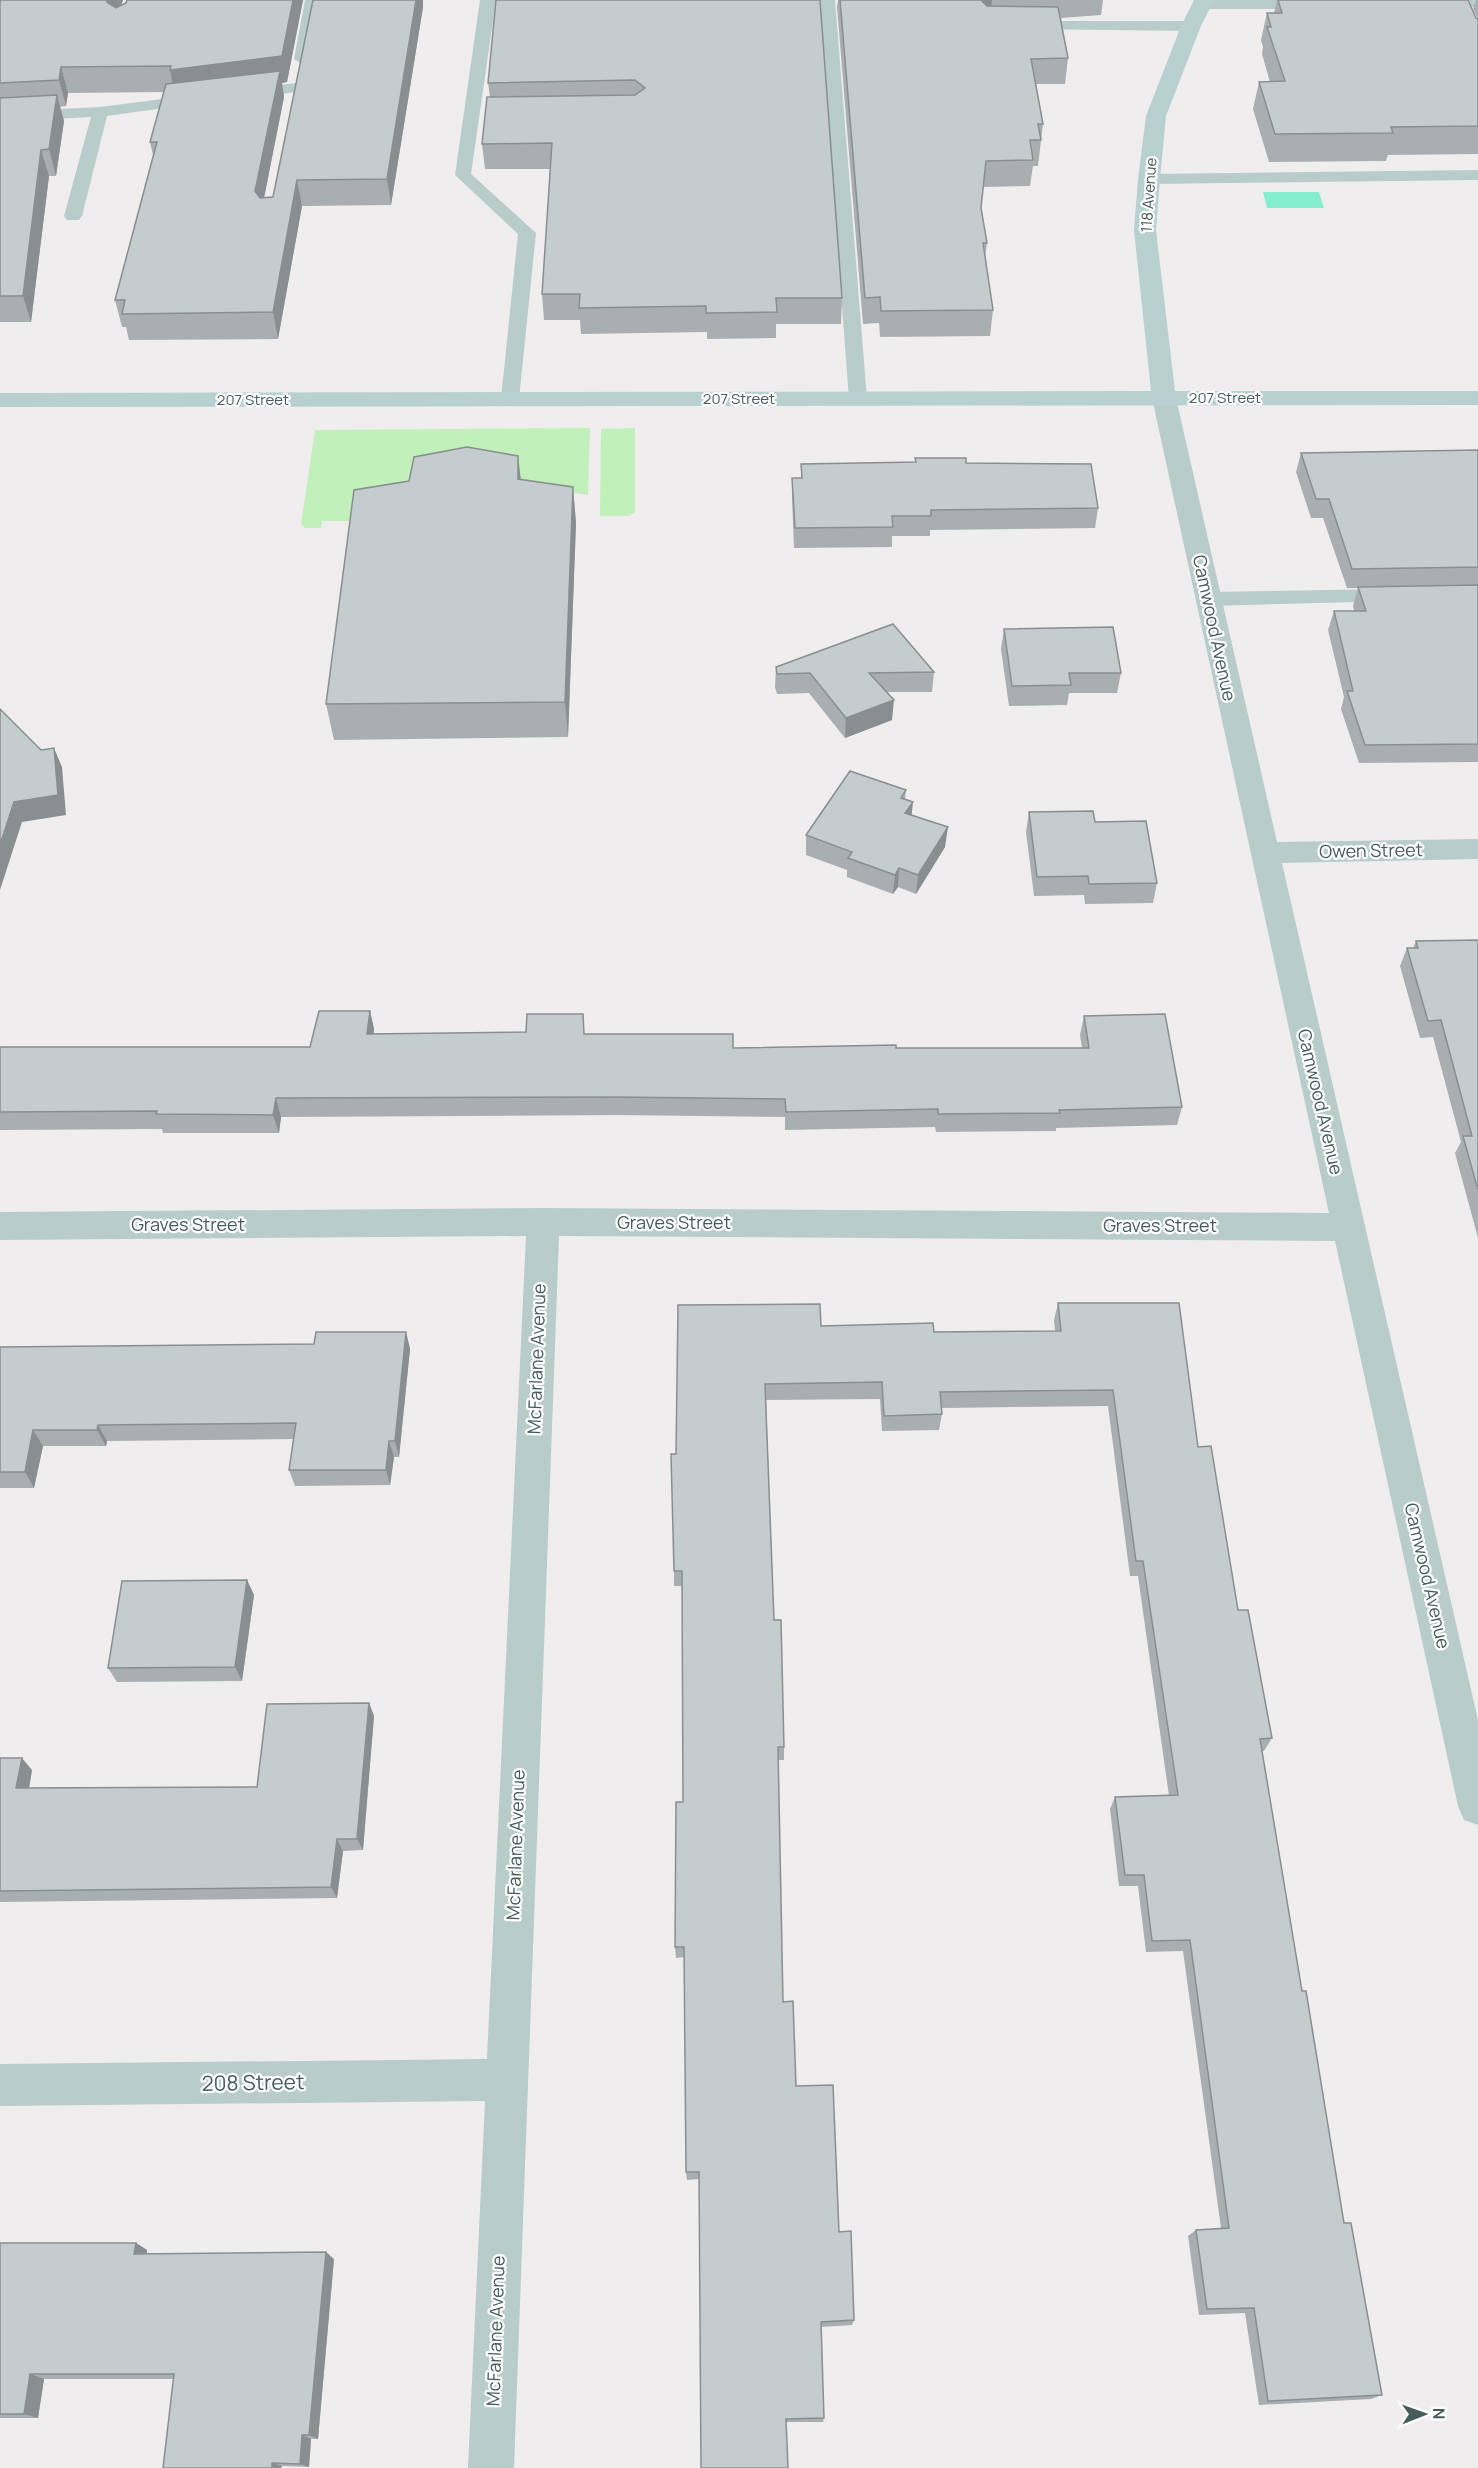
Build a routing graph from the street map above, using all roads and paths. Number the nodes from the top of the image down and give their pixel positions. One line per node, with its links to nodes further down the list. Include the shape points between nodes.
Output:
1 (313, 0): 12 (lane)
2 (488, 0): 17 (lane)
3 (815, 0): 4 (lane)
4 (827, 0): 5 (lane); 26 (lane)
5 (838, 0)
6 (1203, 2): 8 (lane); 11 (street, 118 Avenue)
7 (1478, 2): 9 (lane, via 1463,8)
8 (1321, 3)
9 (1426, 3)
10 (1012, 26): 11 (lane)
11 (1191, 26): 21 (street, 118 Avenue, via 1156,116)
12 (296, 88): 13 (lane); 15 (lane)
13 (238, 95)
14 (215, 98): 16 (lane)
15 (292, 110)
16 (100, 112): 19 (lane); 22 (lane)
17 (471, 116): 18 (lane); 25 (lane, via 463,175 527,233)
18 (493, 116)
19 (0, 117)
20 (1478, 175): 21 (lane)
21 (1149, 179): 23 (street, 118 Avenue, via 1144,230)
22 (74, 216)
23 (1164, 398): 24 (street, 207 Street); 26 (street, 207 Street); 29 (street, Camwood Avenue)
24 (1478, 398)
25 (510, 399): 26 (street, 207 Street); 27 (street, 207 Street)
26 (858, 399)
27 (0, 400)
28 (1408, 596): 29 (lane)
29 (1208, 599): 31 (street, Camwood Avenue)
30 (1478, 849): 31 (street, Owen Street)
31 (1264, 853): 34 (street, Camwood Avenue)
32 (543, 1222): 33 (street, Graves Street); 34 (street, Graves Street); 36 (street, McFarlane Avenue)
33 (0, 1226)
34 (1348, 1227): 35 (street, Camwood Avenue)
35 (1478, 1806)
36 (506, 2080): 37 (street, 208 Street); 38 (street, McFarlane Avenue)
37 (0, 2085)
38 (491, 2468)

